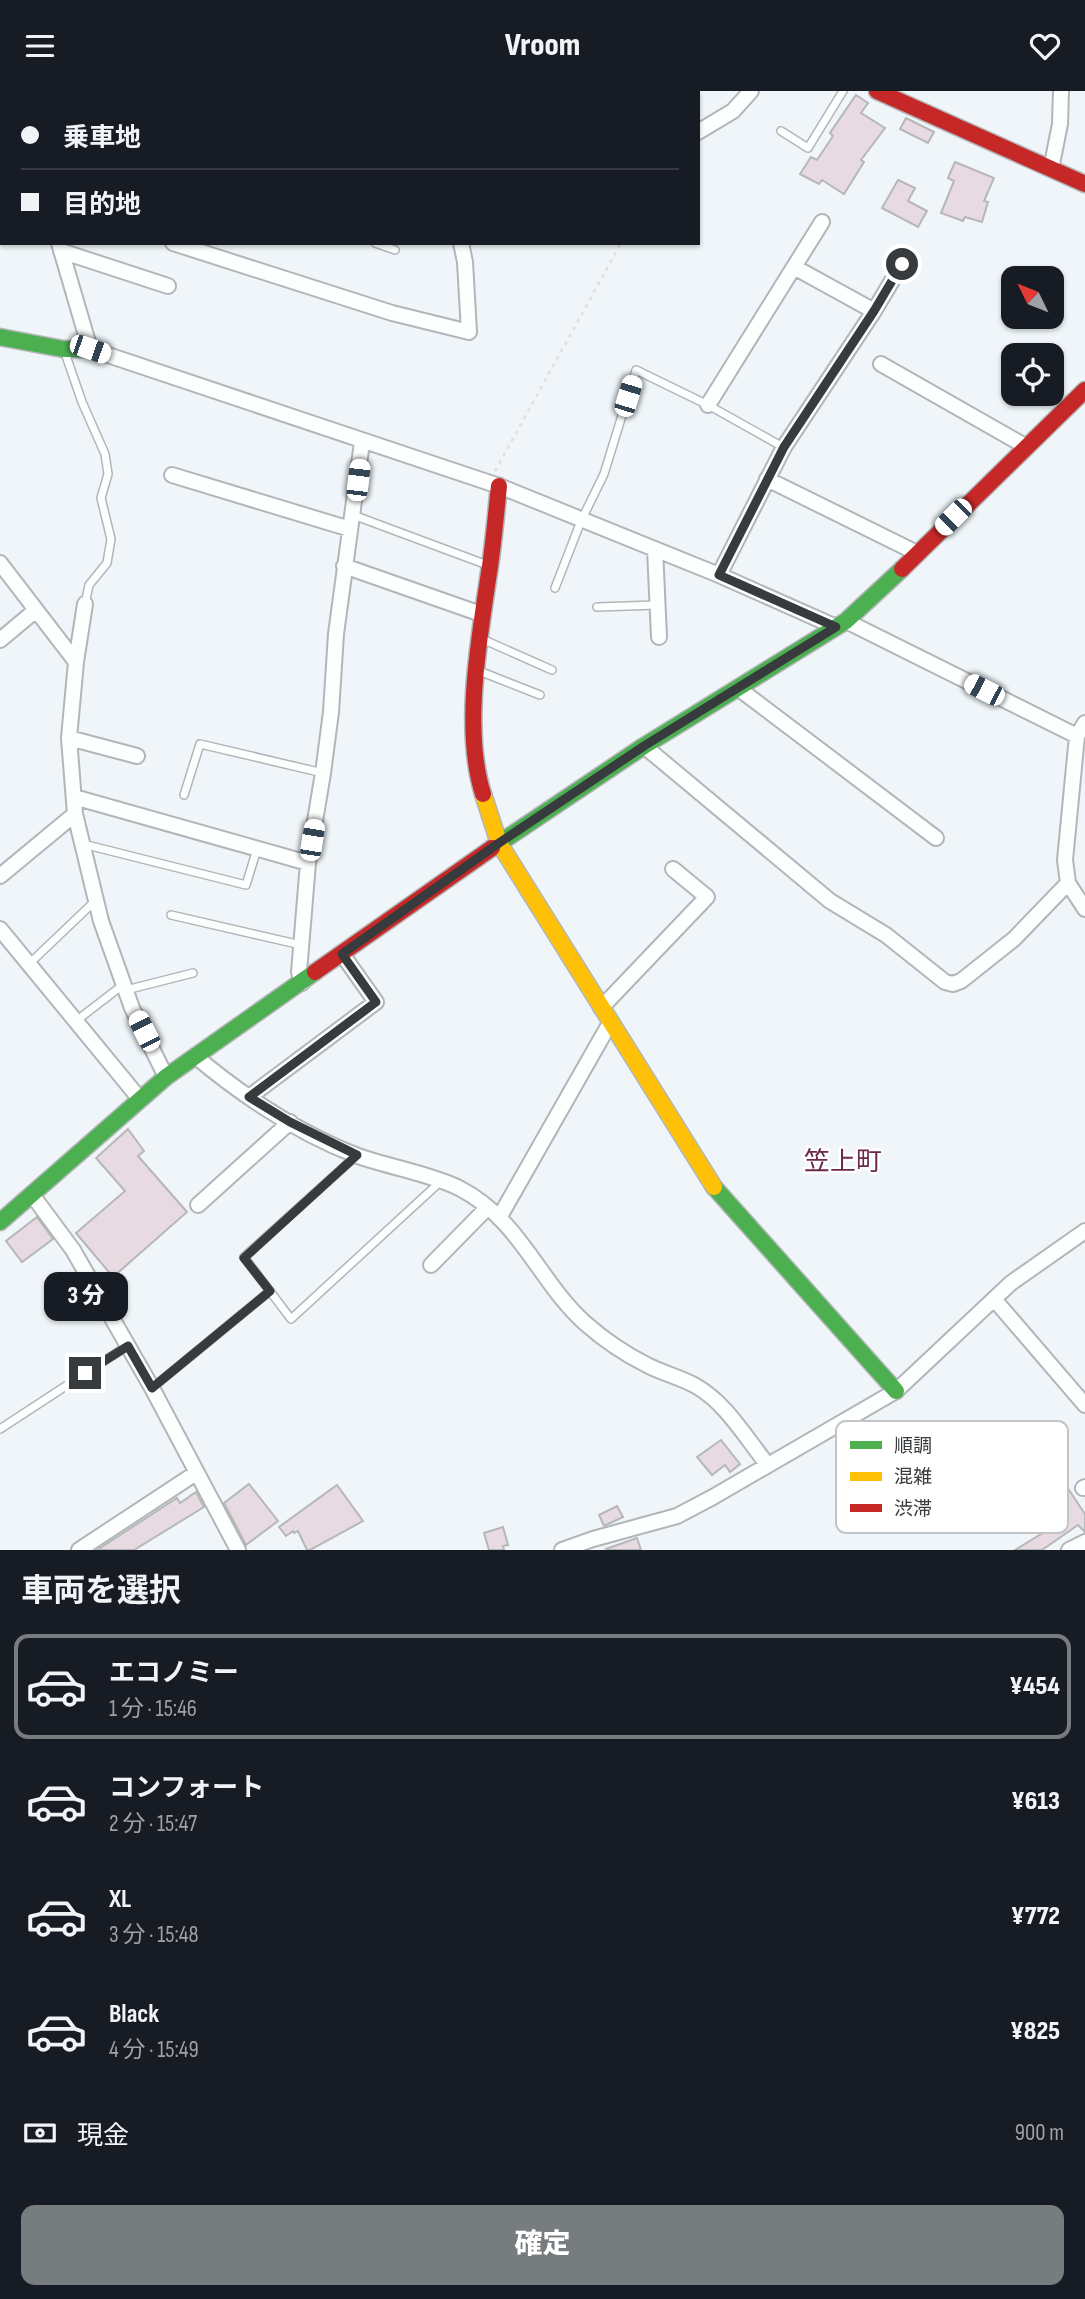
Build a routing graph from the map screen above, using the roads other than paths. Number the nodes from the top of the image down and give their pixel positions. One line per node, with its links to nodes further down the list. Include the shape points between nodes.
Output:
1 (751, 91): 5 (street, via 733,111)
2 (843, 91): 6 (lane, via 808,148)
3 (877, 91): 7 (street)
4 (1061, 91): 7 (street)
5 (700, 131)
6 (781, 131)
7 (1051, 169): 8 (street)
8 (1085, 184)
9 (822, 222): 16 (street)
10 (179, 245): 12 (street, via 392,313 469,332)
11 (380, 245): 14 (lane)
12 (461, 245)
13 (60, 247): 17 (street); 21 (street)
14 (395, 250)
15 (902, 264): 18 (street)
16 (794, 267): 18 (street); 24 (street)
17 (168, 286)
18 (874, 311): 27 (street)
19 (0, 337): 20 (street)
20 (64, 349): 21 (street); 40 (lane, via 105,454 108,474 101,498 111,538 107,563 89,585)
21 (90, 349): 25 (street)
22 (881, 364): 26 (street)
23 (1085, 390): 26 (street)
24 (708, 405): 27 (lane); 31 (lane, via 636,370 604,474)
25 (362, 442): 30 (street); 32 (street)
26 (1026, 446): 34 (street)
27 (784, 447): 29 (street)
28 (172, 475): 32 (street)
29 (767, 479): 34 (street); 38 (street)
30 (494, 485): 31 (street); 37 (street)
31 (581, 521): 33 (street); 39 (lane)
32 (351, 522): 36 (street); 37 (lane)
33 (655, 549): 38 (street); 41 (street)
34 (917, 553): 45 (street)
35 (0, 563): 43 (street)
36 (344, 566): 44 (street); 59 (street)
37 (490, 566): 44 (street)
38 (719, 575): 45 (street)
39 (555, 588)
40 (85, 604): 49 (street)
41 (657, 605): 42 (lane); 46 (street)
42 (597, 607)
43 (36, 610): 48 (street); 49 (street)
44 (481, 614): 47 (street)
45 (841, 624): 52 (street); 55 (street)
46 (659, 637)
47 (480, 639): 50 (street); 51 (lane)
48 (0, 640)
49 (76, 662): 56 (street)
50 (475, 669): 53 (lane); 65 (street, via 477,773)
51 (552, 670)
52 (738, 688): 57 (street); 63 (street)
53 (540, 695)
54 (1085, 723): 55 (street)
55 (1077, 736): 70 (street, via 1065,860)
56 (69, 738): 58 (street); 61 (street)
57 (644, 746): 65 (street); 70 (street, via 830,901 886,935 945,982 961,981 1003,948)
58 (137, 756)
59 (323, 773): 60 (lane, via 200,744); 67 (street)
60 (184, 795)
61 (74, 797): 62 (street); 66 (street)
62 (75, 814): 64 (street); 69 (street)
63 (936, 838)
64 (82, 843): 66 (lane, via 246,884); 71 (street)
65 (499, 843): 76 (street); 81 (street)
66 (257, 849): 67 (street)
67 (309, 863): 75 (street)
68 (673, 869): 81 (street, via 707,897)
69 (0, 876)
70 (1068, 883): 72 (street)
71 (95, 900): 77 (lane); 80 (street)
72 (1085, 909)
73 (171, 915): 75 (lane)
74 (0, 929): 77 (street)
75 (301, 945): 79 (street)
76 (342, 954): 79 (street); 86 (street, via 376,1002)
77 (29, 964): 82 (street)
78 (193, 973): 80 (lane)
79 (302, 983): 84 (street)
80 (125, 987): 82 (lane); 85 (street)
81 (601, 1008): 83 (street)
82 (76, 1021): 87 (street)
83 (610, 1023): 94 (street); 102 (street, via 720,1196)
84 (195, 1056): 85 (street); 86 (street)
85 (166, 1077): 87 (street)
86 (249, 1097): 88 (street)
87 (139, 1098): 91 (street)
88 (290, 1122): 89 (street); 92 (street)
89 (357, 1155): 90 (street); 98 (lane, via 244,1258)
90 (440, 1182): 93 (street); 98 (lane, via 291,1319)
91 (33, 1196): 95 (street); 100 (street, via 73,1250)
92 (198, 1205)
93 (487, 1208): 94 (street); 97 (street)
94 (499, 1218): 107 (street, via 584,1323 648,1366 696,1387 731,1419)
95 (0, 1222)
96 (1085, 1231): 99 (street)
97 (431, 1265)
98 (270, 1291): 101 (lane)
99 (994, 1299): 102 (street); 103 (street)
100 (128, 1346): 101 (street); 106 (lane)
101 (152, 1388): 108 (street)
102 (896, 1391): 104 (street)
103 (1085, 1405)
104 (843, 1421)
105 (836, 1425): 107 (street)
106 (0, 1429)
107 (767, 1464): 112 (street, via 677,1516)
108 (195, 1473): 110 (street); 111 (street)
109 (1085, 1542): 113 (street)
110 (79, 1550)
111 (238, 1550)
112 (562, 1550)
113 (1069, 1550)

